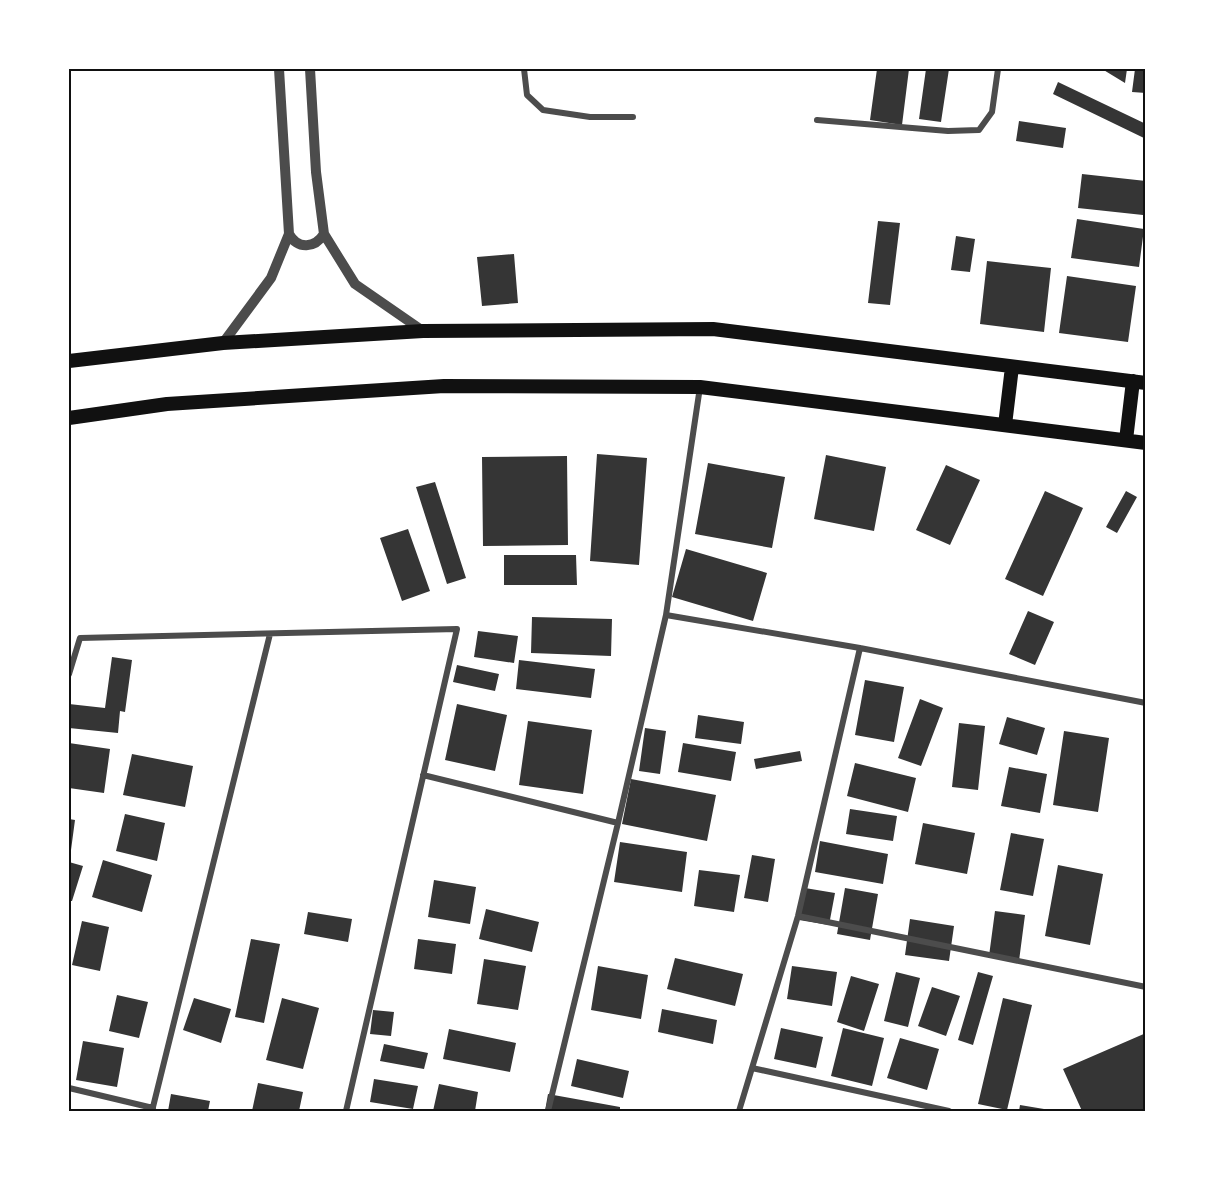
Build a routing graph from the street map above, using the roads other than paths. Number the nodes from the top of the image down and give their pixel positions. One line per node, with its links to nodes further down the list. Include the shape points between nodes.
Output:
1 (279, 69): 7 (street)
2 (310, 69): 8 (street)
3 (524, 69): 5 (street, via 527,95 543,110 590,117)
4 (998, 69): 6 (street, via 992,112 979,130)
5 (633, 117)
6 (817, 120)
7 (289, 234): 8 (street, via 296,243 307,246); 10 (street, via 271,278)
8 (324, 234): 9 (street, via 355,284)
9 (423, 331): 10 (main road); 12 (main road, via 713,329)
10 (223, 343): 11 (main road)
11 (69, 361)
12 (1012, 367): 13 (main road); 16 (main road)
13 (1140, 382): 17 (main road)
14 (700, 387): 15 (main road, via 444,386 167,404); 16 (main road); 19 (street)
15 (69, 418)
16 (1005, 425): 17 (main road)
17 (1126, 440): 18 (main road)
18 (1146, 443)
19 (666, 615): 21 (street); 25 (street)
20 (270, 634): 22 (street, via 80,638); 24 (street, via 457,629); 30 (street)
21 (860, 648): 23 (street); 26 (street)
22 (69, 674)
23 (1146, 703)
24 (423, 775): 25 (street); 31 (street)
25 (618, 823): 32 (street)
26 (798, 916): 27 (street); 28 (street)
27 (1146, 987)
28 (753, 1068): 33 (street); 34 (street)
29 (69, 1088): 30 (street)
30 (152, 1109)
31 (346, 1111)
32 (548, 1111)
33 (739, 1111)
34 (949, 1111)

